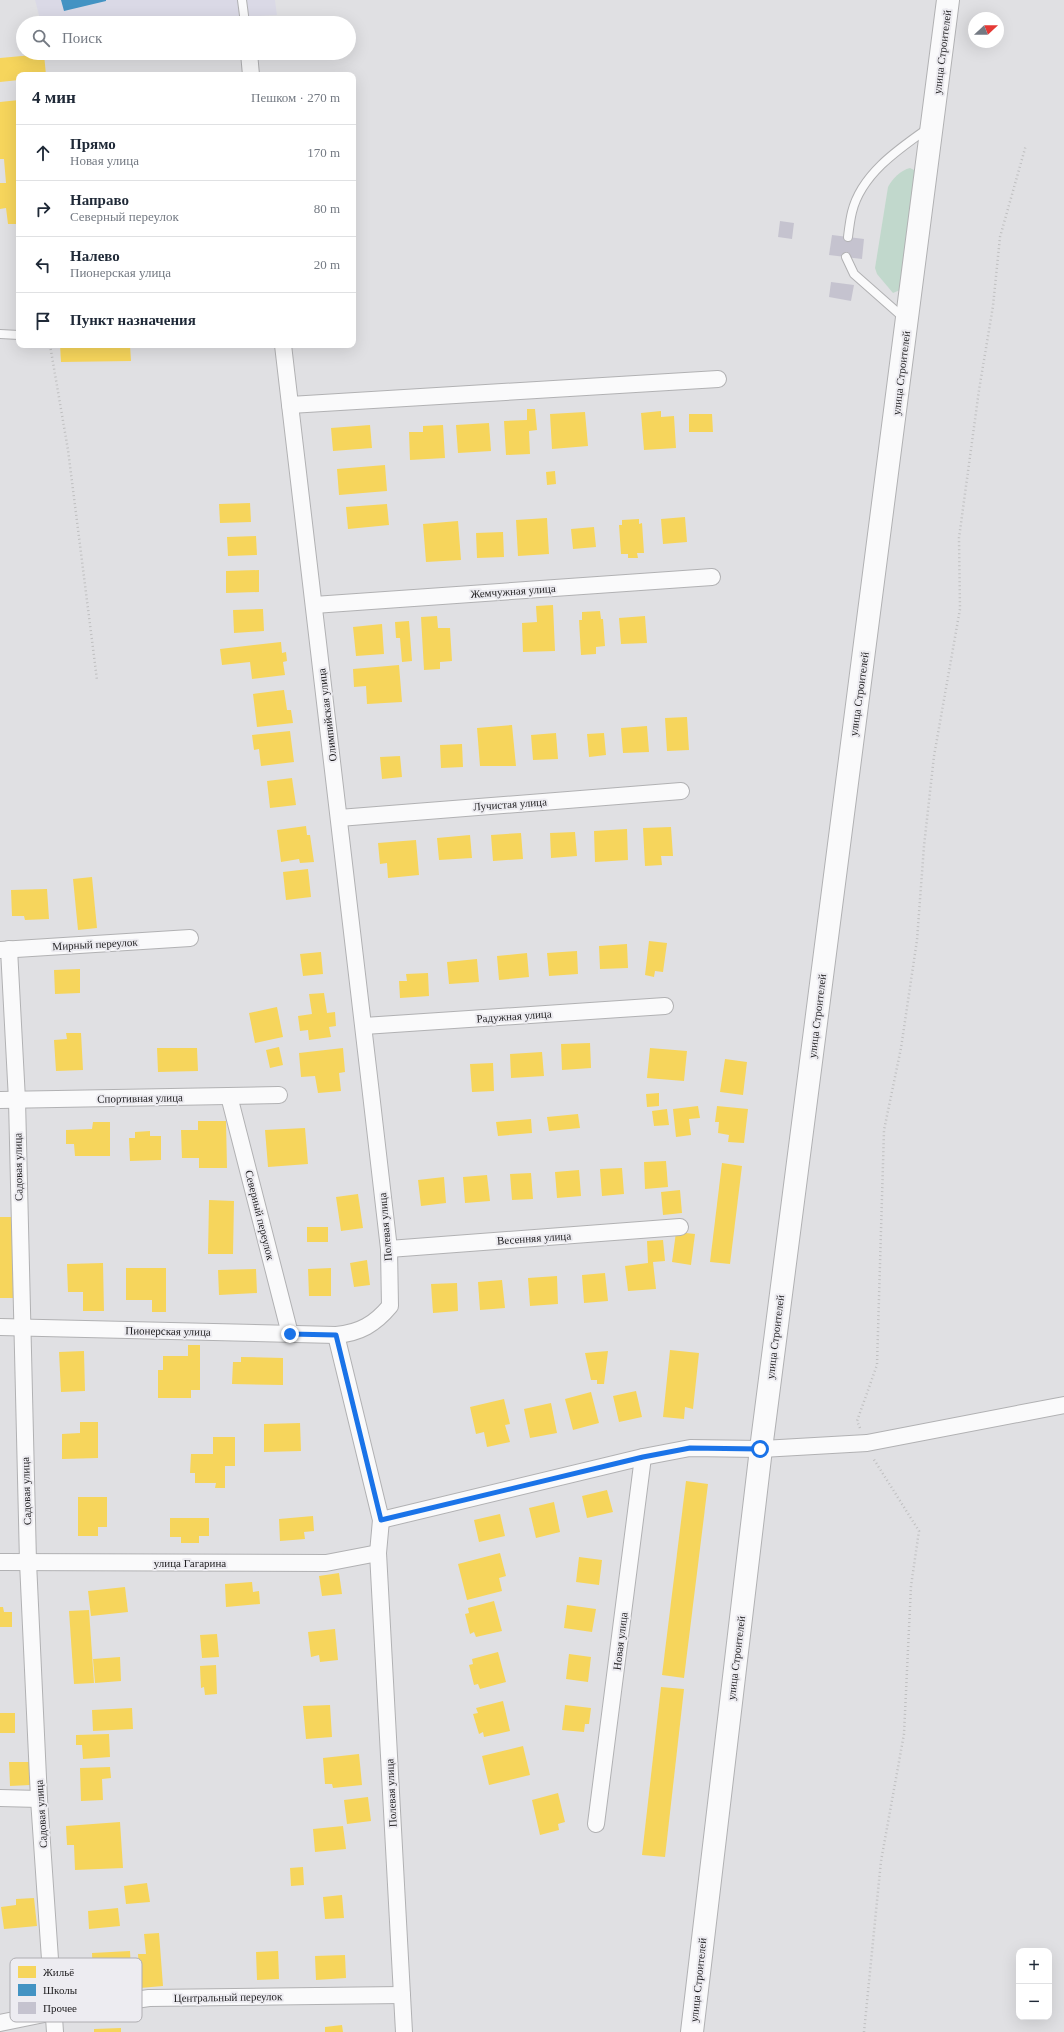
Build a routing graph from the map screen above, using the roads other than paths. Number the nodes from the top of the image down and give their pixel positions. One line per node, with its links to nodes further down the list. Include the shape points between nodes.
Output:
1 (242, 0): 3 (lane)
2 (948, 0): 6 (main road, улица Строителей)
3 (244, 16)
4 (249, 60): 5 (street)
5 (251, 72)
6 (933, 125): 7 (lane, via 896,151 865,184 852,211); 9 (main road, улица Строителей)
7 (848, 237)
8 (846, 257): 9 (lane, via 854,274)
9 (908, 322): 35 (main road, улица Строителей)
10 (0, 334): 11 (lane)
11 (16, 335)
12 (283, 348): 14 (street, Олимпийская улица)
13 (718, 379): 14 (street)
14 (290, 405): 16 (street, Олимпийская улица)
15 (712, 577): 16 (street, Жемчужная улица)
16 (314, 605): 18 (street, Олимпийская улица)
17 (681, 791): 18 (street, Лучистая улица)
18 (339, 818): 22 (street, Олимпийская улица)
19 (190, 938): 20 (street, Мирный переулок)
20 (5, 949): 27 (street, Садовая улица)
21 (665, 1006): 22 (street, Радужная улица)
22 (364, 1026): 23 (street, Олимпийская улица)
23 (370, 1085): 29 (street, Полевая улица)
24 (279, 1095): 25 (street, Спортивная улица)
25 (229, 1096): 27 (street, Спортивная улица); 32 (street, Северный переулок)
26 (0, 1100): 27 (street, Спортивная улица)
27 (17, 1100): 31 (street, Садовая улица)
28 (680, 1227): 29 (street, Весенняя улица)
29 (388, 1249): 33 (street, Полевая улица, via 390,1306 379,1320 364,1329)
30 (0, 1327): 31 (street, Пионерская улица)
31 (22, 1327): 32 (street, Пионерская улица); 40 (street, Садовая улица)
32 (290, 1334): 33 (street, Пионерская улица)
33 (336, 1335): 37 (street)
34 (1064, 1405): 35 (street, via 867,1443)
35 (760, 1449): 36 (street, via 690,1448); 52 (main road, улица Строителей)
36 (643, 1457): 37 (street); 43 (street, Новая улица)
37 (381, 1520): 38 (street)
38 (378, 1553): 40 (street, улица Гагарина, via 326,1563); 45 (street, Полевая улица)
39 (0, 1562): 40 (street, улица Гагарина)
40 (28, 1562): 42 (street, Садовая улица)
41 (0, 1798): 42 (street)
42 (40, 1799): 44 (street, Садовая улица)
43 (596, 1824)
44 (50, 1958)
45 (402, 1995): 46 (street, Центральный переулок); 51 (street, Полевая улица)
46 (142, 1999)
47 (10, 2021): 49 (street, Центральный переулок)
48 (54, 2022): 50 (street, Садовая улица)
49 (0, 2023)
50 (55, 2032)
51 (404, 2032)
52 (692, 2032)

